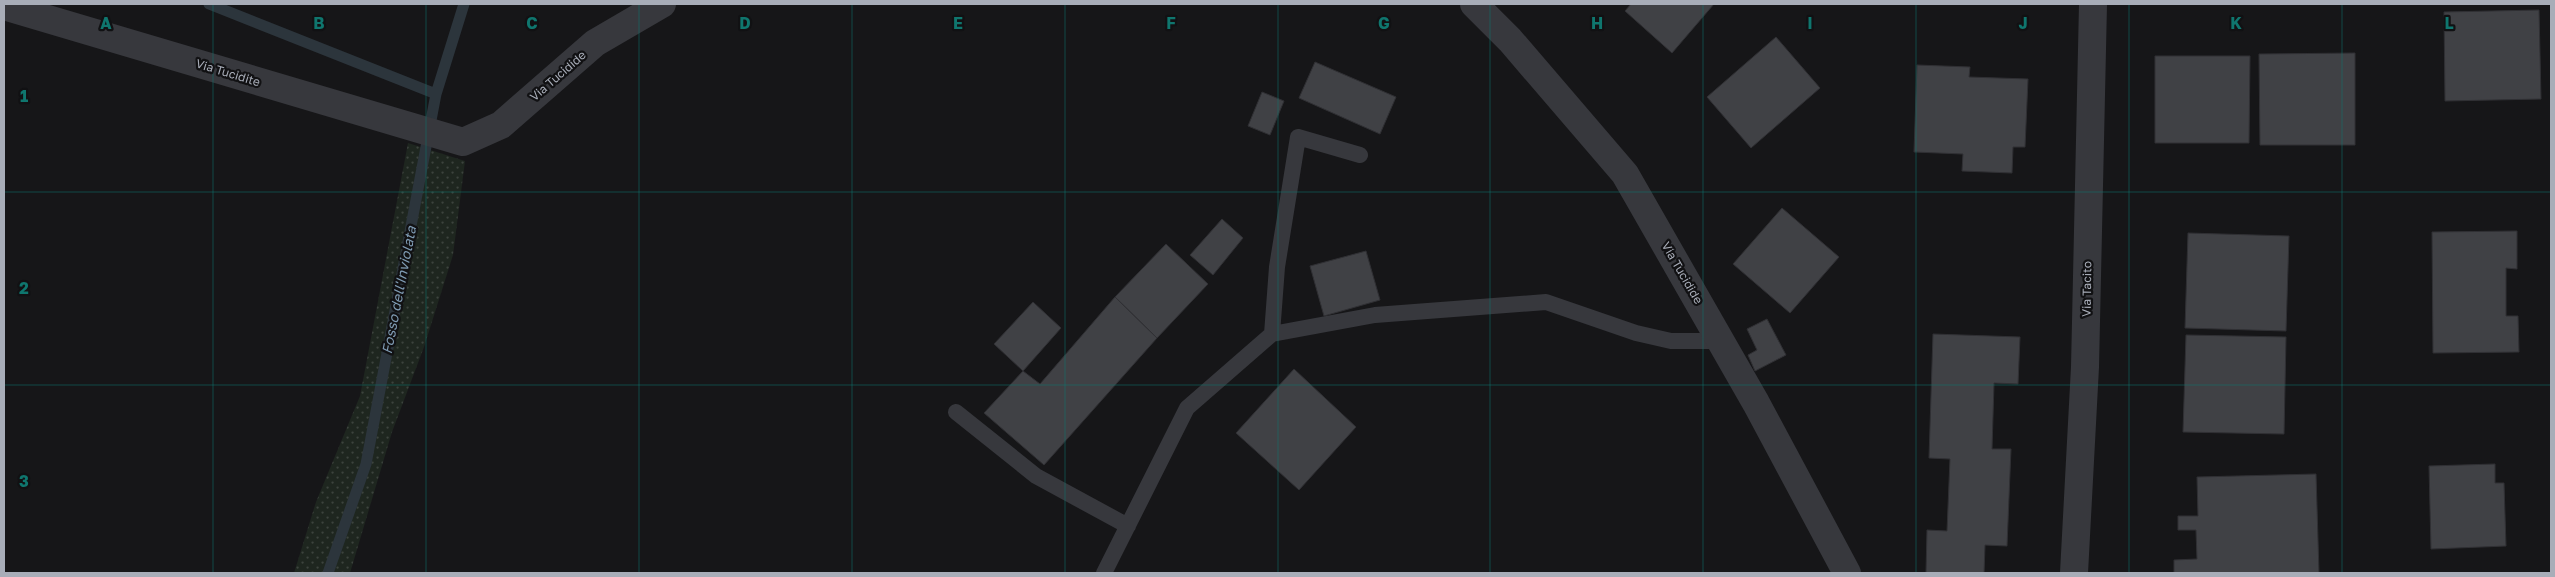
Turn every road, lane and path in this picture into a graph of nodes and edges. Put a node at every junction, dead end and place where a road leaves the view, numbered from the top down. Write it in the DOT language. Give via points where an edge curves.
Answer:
graph roads {
  1 [pos="662,4"];
  2 [pos="1474,4"];
  3 [pos="2093,4"];
  4 [pos="4,6"];
  5 [pos="453,139"];
  6 [pos="1360,155"];
  7 [pos="1272,334"];
  8 [pos="1720,341"];
  9 [pos="956,412"];
  10 [pos="1128,526"];
  11 [pos="1104,573"];
  12 [pos="1847,573"];
  13 [pos="2074,573"];
  1 -- 5 [label="street, Via Tucidide" via="595,43 501,126 463,142"];
  2 -- 8 [label="street, Via Tucidide" via="1510,40 1625,174"];
  3 -- 13 [label="street, Via Tacito" via="2085,367"];
  4 -- 5 [label="street, Via Tucidite"];
  6 -- 7 [label="lane" via="1298,138 1277,267"];
  7 -- 8 [label="lane" via="1375,315 1546,302 1636,333 1671,341"];
  7 -- 10 [label="lane" via="1187,408"];
  8 -- 12 [label="street, Via Tucidide"];
  9 -- 10 [label="lane" via="1036,476"];
  10 -- 11 [label="lane"];
}
